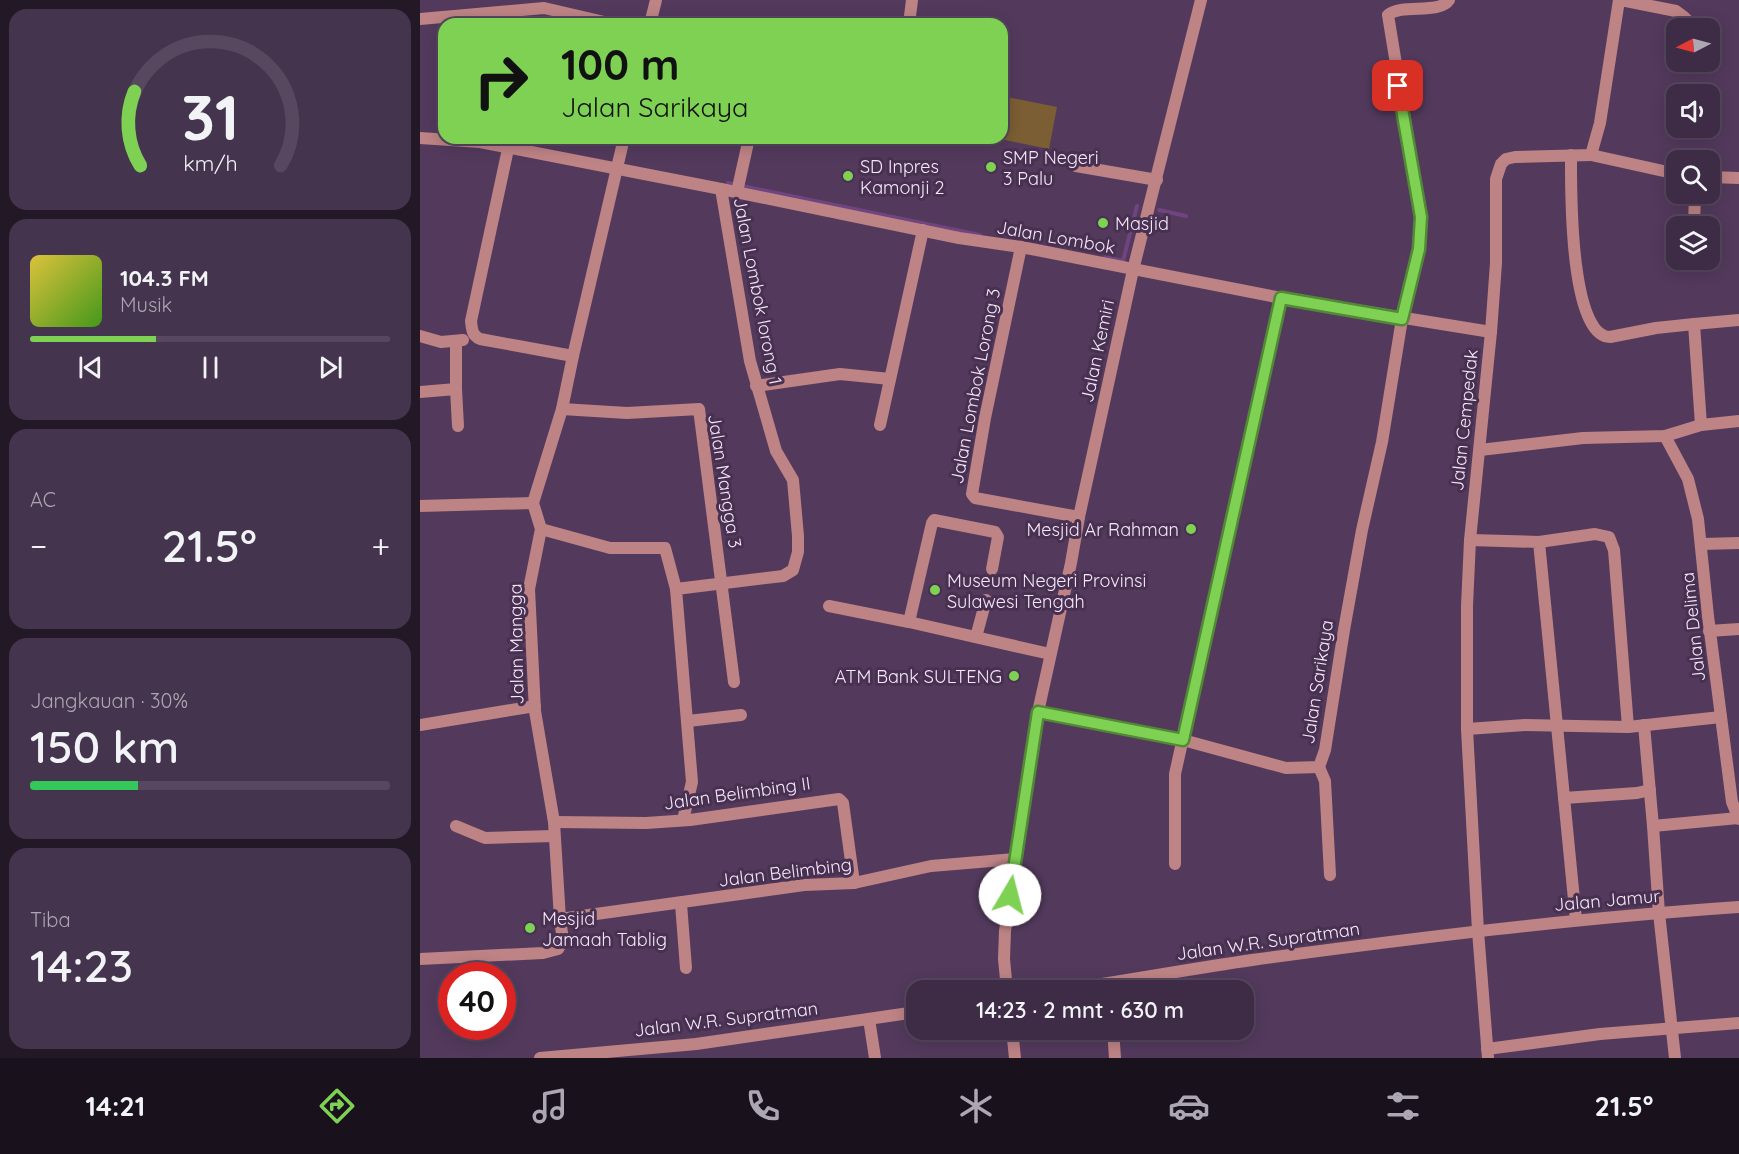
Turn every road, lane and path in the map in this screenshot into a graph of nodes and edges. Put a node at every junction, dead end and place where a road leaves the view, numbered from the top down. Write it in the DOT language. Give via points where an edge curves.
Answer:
graph roads {
  1 [pos="656,0"];
  2 [pos="912,0"];
  3 [pos="1201,0"];
  4 [pos="1449,0"];
  5 [pos="1620,0"];
  6 [pos="588,18"];
  7 [pos="652,18"];
  8 [pos="910,18"];
  9 [pos="1685,18"];
  10 [pos="420,19"];
  11 [pos="420,138"];
  12 [pos="438,139"];
  13 [pos="488,144"];
  14 [pos="622,144"];
  15 [pos="747,144"];
  16 [pos="508,149"];
  17 [pos="1571,155"];
  18 [pos="1592,155"];
  19 [pos="1076,166"];
  20 [pos="616,168"];
  21 [pos="1666,172"];
  22 [pos="1720,177"];
  23 [pos="1739,178"];
  24 [pos="1157,180"];
  25 [pos="721,189"];
  26 [pos="737,192"];
  27 [pos="923,230"];
  28 [pos="1021,247"];
  29 [pos="1133,270"];
  30 [pos="1281,298"];
  31 [pos="1402,319"];
  32 [pos="1739,320"];
  33 [pos="1694,324"];
  34 [pos="1491,332"];
  35 [pos="420,336"];
  36 [pos="475,336"];
  37 [pos="456,341"];
  38 [pos="573,356"];
  39 [pos="890,379"];
  40 [pos="756,386"];
  41 [pos="456,389"];
  42 [pos="420,392"];
  43 [pos="562,409"];
  44 [pos="1739,421"];
  45 [pos="880,425"];
  46 [pos="1701,425"];
  47 [pos="458,426"];
  48 [pos="1665,436"];
  49 [pos="1480,450"];
  50 [pos="533,503"];
  51 [pos="420,506"];
  52 [pos="1078,518"];
  53 [pos="541,529"];
  54 [pos="1470,540"];
  55 [pos="1539,542"];
  56 [pos="1739,543"];
  57 [pos="1702,544"];
  58 [pos="992,569"];
  59 [pos="722,584"];
  60 [pos="676,589"];
  61 [pos="986,600"];
  62 [pos="829,606"];
  63 [pos="909,622"];
  64 [pos="1739,629"];
  65 [pos="1709,630"];
  66 [pos="976,637"];
  67 [pos="1050,654"];
  68 [pos="734,682"];
  69 [pos="535,706"];
  70 [pos="1038,712"];
  71 [pos="741,715"];
  72 [pos="1721,717"];
  73 [pos="688,721"];
  74 [pos="420,725"];
  75 [pos="1644,725"];
  76 [pos="1557,727"];
  77 [pos="1628,727"];
  78 [pos="1467,729"];
  79 [pos="1183,740"];
  80 [pos="1319,767"];
  81 [pos="1650,790"];
  82 [pos="1564,798"];
  83 [pos="1739,819"];
  84 [pos="683,820"];
  85 [pos="554,822"];
  86 [pos="456,826"];
  87 [pos="1653,826"];
  88 [pos="554,836"];
  89 [pos="1015,859"];
  90 [pos="1175,864"];
  91 [pos="1330,876"];
  92 [pos="854,883"];
  93 [pos="681,903"];
  94 [pos="1739,907"];
  95 [pos="1659,913"];
  96 [pos="560,919"];
  97 [pos="1576,920"];
  98 [pos="1478,931"];
  99 [pos="420,959"];
  100 [pos="686,968"];
  101 [pos="1007,980"];
  102 [pos="1144,980"];
  103 [pos="906,1013"];
  104 [pos="869,1018"];
  105 [pos="1739,1023"];
  106 [pos="1672,1027"];
  107 [pos="1013,1040"];
  108 [pos="1114,1040"];
  109 [pos="696,1044"];
  110 [pos="1488,1054"];
  111 [pos="540,1058"];
  112 [pos="698,1058"];
  113 [pos="875,1058"];
  114 [pos="1015,1058"];
  115 [pos="1115,1058"];
  116 [pos="1675,1058"];
  1 -- 7 [label="street"];
  2 -- 8 [label="street"];
  3 -- 24 [label="street, Jalan Kemiri"];
  4 -- 31 [label="street, Jalan Sarikaya" via="1443,6 1397,10 1388,15 1421,217 1419,249"];
  5 -- 9 [label="street" via="1676,11"];
  5 -- 18 [label="street"];
  6 -- 10 [label="street" via="544,8"];
  11 -- 12 [label="street, Jalan Lombok"];
  13 -- 16 [label="street, Jalan Lombok"];
  14 -- 20 [label="street"];
  15 -- 26 [label="street"];
  16 -- 20 [label="street, Jalan Lombok"];
  16 -- 36 [label="street" via="471,321"];
  17 -- 18 [label="street, Jalan Cempedak"];
  17 -- 33 [label="street" via="1572,222 1580,296 1596,330 1610,337"];
  17 -- 34 [label="street, Jalan Cempedak" via="1515,157 1501,164"];
  18 -- 21 [label="street, Jalan Cempedak"];
  19 -- 24 [label="street"];
  20 -- 25 [label="street, Jalan Lombok"];
  20 -- 38 [label="street"];
  22 -- 23 [label="street"];
  24 -- 29 [label="street, Jalan Kemiri"];
  25 -- 26 [label="street, Jalan Lombok"];
  25 -- 40 [label="street, Jalan Lombok lorong 1"];
  26 -- 27 [label="street, Jalan Lombok"];
  27 -- 28 [label="street, Jalan Lombok"];
  27 -- 39 [label="street"];
  28 -- 29 [label="street, Jalan Lombok"];
  28 -- 52 [label="street, Jalan Lombok Lorong 3" via="972,494 975,498"];
  29 -- 30 [label="street, Jalan Lombok"];
  29 -- 52 [label="street, Jalan Kemiri"];
  30 -- 31 [label="street, Jalan Lombok"];
  30 -- 79 [label="street"];
  31 -- 34 [label="street, Jalan Lombok"];
  31 -- 80 [label="street, Jalan Sarikaya"];
  32 -- 33 [label="street"];
  33 -- 46 [label="street"];
  34 -- 49 [label="street, Jalan Cempedak"];
  35 -- 37 [label="street" via="441,342"];
  36 -- 37 [label="street"];
  36 -- 38 [label="street"];
  37 -- 41 [label="street"];
  38 -- 43 [label="street"];
  39 -- 40 [label="street" via="840,374"];
  39 -- 45 [label="street"];
  40 -- 59 [label="street, Jalan Lombok lorong 1" via="776,451 793,480 796,562 793,570 783,576"];
  41 -- 42 [label="street"];
  41 -- 47 [label="street"];
  43 -- 50 [label="street"];
  43 -- 59 [label="street, Jalan Mangga 3" via="627,413 699,409"];
  44 -- 46 [label="street"];
  46 -- 48 [label="street"];
  48 -- 49 [label="street" via="1583,438"];
  48 -- 57 [label="street, Jalan Delima" via="1688,479"];
  49 -- 54 [label="street, Jalan Cempedak"];
  50 -- 51 [label="street"];
  50 -- 53 [label="street, Jalan Mangga"];
  52 -- 67 [label="street, Jalan Kemiri"];
  53 -- 60 [label="street" via="610,548 665,548"];
  53 -- 69 [label="street, Jalan Mangga" via="529,589"];
  54 -- 55 [label="street"];
  54 -- 78 [label="street, Jalan Cempedak"];
  55 -- 76 [label="street"];
  55 -- 77 [label="street" via="1595,534 1609,537 1614,550"];
  56 -- 57 [label="street"];
  57 -- 65 [label="street, Jalan Delima"];
  58 -- 63 [label="street" via="998,537 995,532 934,520"];
  59 -- 60 [label="street"];
  59 -- 68 [label="street, Jalan Mangga 3"];
  60 -- 73 [label="street"];
  61 -- 66 [label="street"];
  62 -- 63 [label="street"];
  63 -- 66 [label="street"];
  64 -- 65 [label="street"];
  65 -- 72 [label="street, Jalan Delima"];
  66 -- 67 [label="street"];
  67 -- 70 [label="street, Jalan Kemiri"];
  69 -- 74 [label="street"];
  69 -- 85 [label="street, Jalan Mangga"];
  70 -- 79 [label="street, Jalan Sarikaya"];
  70 -- 89 [label="street, Jalan Kemiri"];
  71 -- 73 [label="street"];
  72 -- 75 [label="street"];
  72 -- 83 [label="street, Jalan Delima" via="1732,802"];
  73 -- 84 [label="street" via="692,782"];
  75 -- 77 [label="street"];
  75 -- 81 [label="street"];
  76 -- 77 [label="street"];
  76 -- 78 [label="street"];
  76 -- 82 [label="street"];
  78 -- 98 [label="street, Jalan Cempedak"];
  79 -- 80 [label="street, Jalan Sarikaya" via="1286,768"];
  79 -- 90 [label="street" via="1175,774"];
  80 -- 91 [label="street" via="1325,781"];
  81 -- 82 [label="street"];
  81 -- 87 [label="street"];
  82 -- 97 [label="street"];
  83 -- 87 [label="street"];
  84 -- 85 [label="street, Jalan Belimbing II"];
  84 -- 92 [label="street, Jalan Belimbing II" via="838,799 843,803"];
  85 -- 88 [label="street, Jalan Mangga"];
  86 -- 88 [label="street" via="485,838"];
  87 -- 95 [label="street"];
  88 -- 96 [label="street, Jalan Mangga"];
  89 -- 92 [label="street, Jalan Belimbing" via="931,866"];
  89 -- 101 [label="street, Jalan Kemiri" via="1005,931"];
  92 -- 93 [label="street, Jalan Belimbing" via="804,885"];
  93 -- 96 [label="street, Jalan Belimbing"];
  93 -- 100 [label="street"];
  94 -- 95 [label="street, Jalan Jamur"];
  95 -- 97 [label="street, Jalan Jamur"];
  95 -- 106 [label="street"];
  96 -- 99 [label="street, Jalan Mangga" via="563,940 558,949"];
  97 -- 98 [label="street, Jalan Jamur"];
  98 -- 102 [label="street, Jalan W.R. Supratman" via="1250,960"];
  98 -- 110 [label="street, Jalan Cempedak"];
  103 -- 104 [label="street, Jalan W.R. Supratman"];
  104 -- 109 [label="street, Jalan W.R. Supratman"];
  104 -- 113 [label="street"];
  105 -- 106 [label="street"];
  106 -- 110 [label="street" via="1600,1034"];
  106 -- 116 [label="street"];
  107 -- 114 [label="street"];
  108 -- 115 [label="street"];
  109 -- 111 [label="street, Jalan W.R. Supratman"];
  109 -- 112 [label="street"];
}
